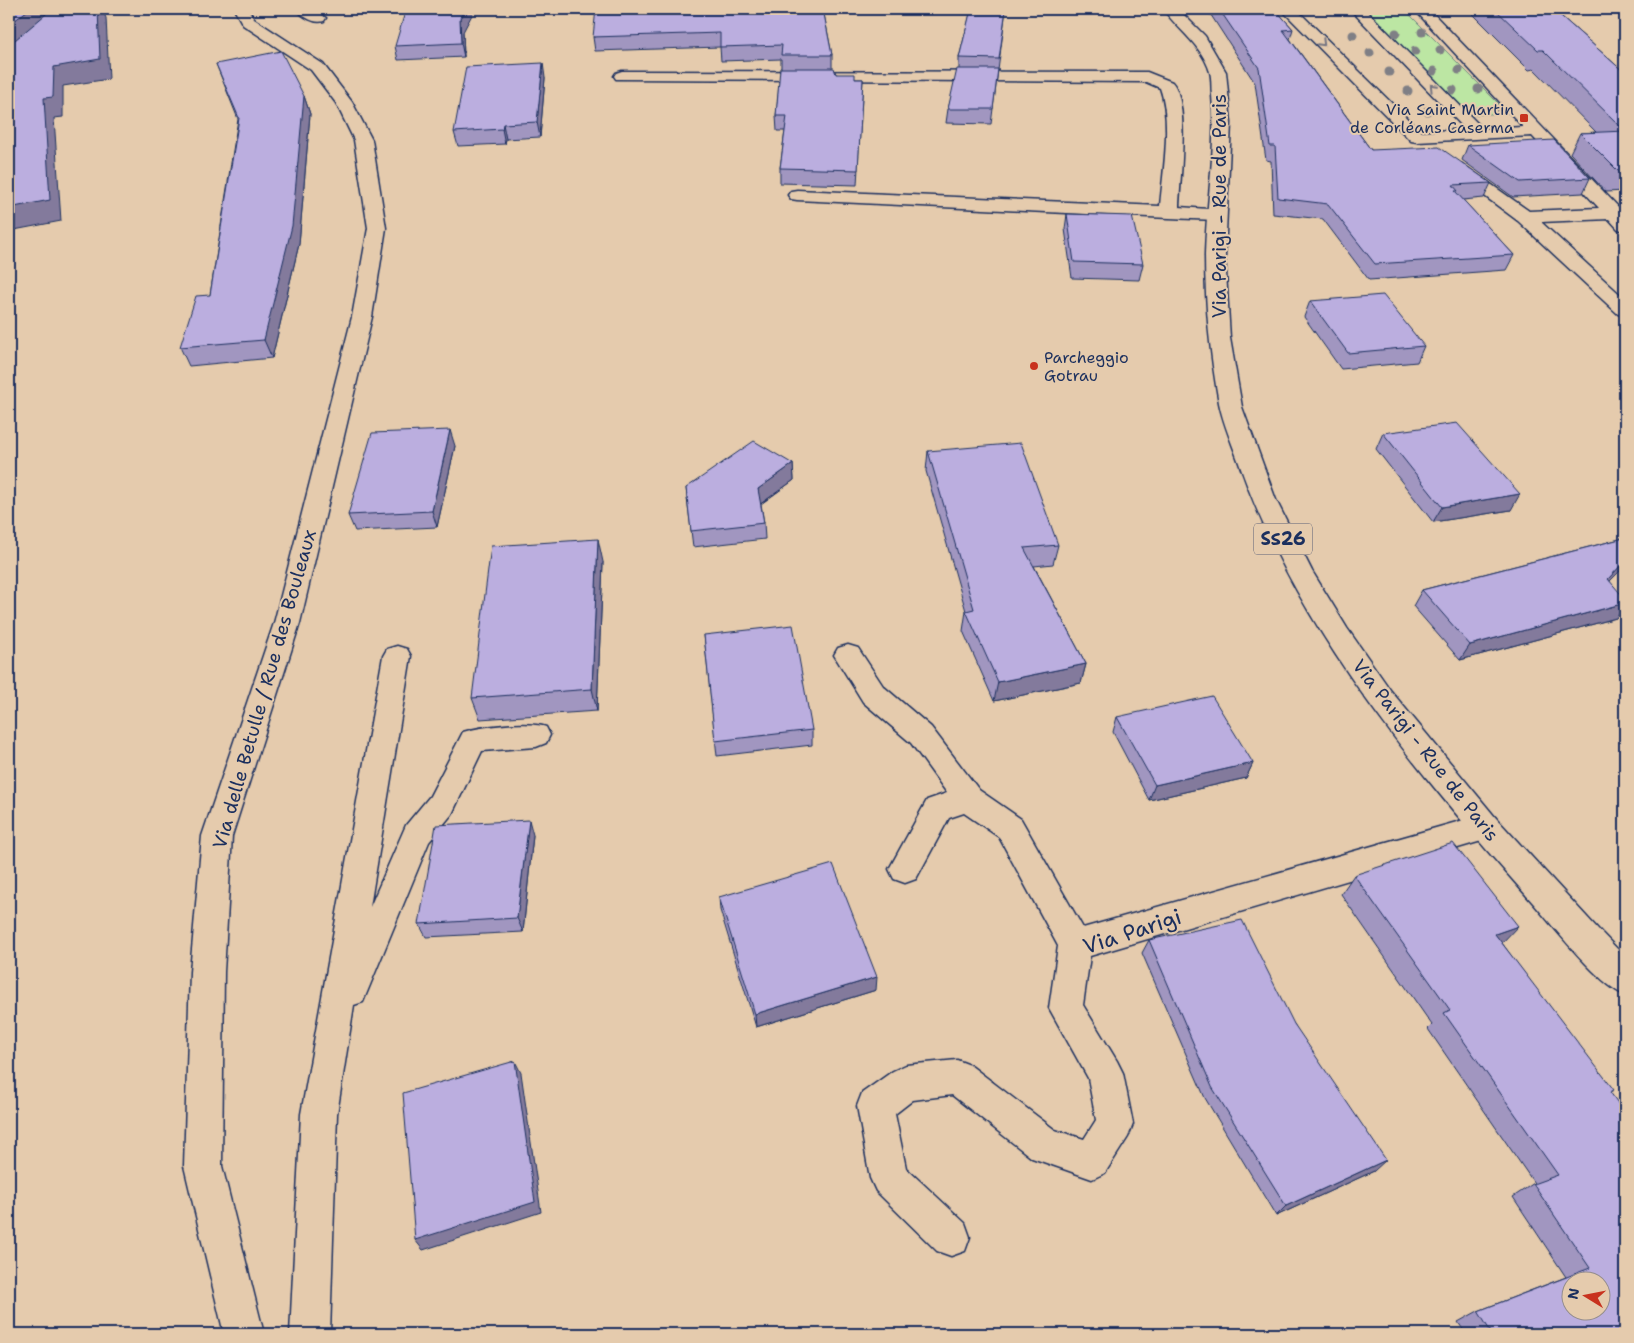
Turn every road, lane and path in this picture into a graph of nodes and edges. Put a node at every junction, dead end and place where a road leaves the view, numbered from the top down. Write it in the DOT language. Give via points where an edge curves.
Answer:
graph roads {
  1 [pos="241,9"];
  2 [pos="304,9"];
  3 [pos="1170,9"];
  4 [pos="1288,9"];
  5 [pos="1357,9"];
  6 [pos="1420,9"];
  7 [pos="318,18"];
  8 [pos="622,76"];
  9 [pos="1536,131"];
  10 [pos="1479,134"];
  11 [pos="1432,150"];
  12 [pos="797,195"];
  13 [pos="1169,212"];
  14 [pos="1216,214"];
  15 [pos="1525,217"];
  16 [pos="1620,219"];
  17 [pos="1625,310"];
  18 [pos="397,656"];
  19 [pos="848,656"];
  20 [pos="536,735"];
  21 [pos="968,798"];
  22 [pos="1485,827"];
  23 [pos="905,868"];
  24 [pos="1075,945"];
  25 [pos="1625,979"];
  26 [pos="335,1028"];
  27 [pos="950,1237"];
  28 [pos="244,1334"];
  29 [pos="310,1334"];
  1 -- 28 [label="street, Via delle Betulle / Rue des Bouleaux" via="248,22 317,67 344,102 363,140 377,228 362,317 287,623 217,836 207,972 203,1166"];
  2 -- 7 [label="street"];
  3 -- 14 [label="street, Via Parigi - Rue de Paris / SS26" via="1200,39 1218,72 1223,123"];
  4 -- 11 [label="street, one-way"];
  10 -- 5 [label="street, one-way"];
  6 -- 9 [label="street"];
  8 -- 13 [label="street" via="1147,77 1168,86 1172,98"];
  9 -- 10 [label="street"];
  9 -- 16 [label="street"];
  10 -- 11 [label="street"];
  11 -- 15 [label="street"];
  12 -- 13 [label="street"];
  13 -- 14 [label="street"];
  14 -- 22 [label="street, Via Parigi - Rue de Paris / SS26" via="1218,338 1231,407 1264,500 1300,573 1381,699"];
  15 -- 16 [label="street"];
  15 -- 17 [label="street"];
  18 -- 26 [label="street"];
  19 -- 21 [label="street" via="873,694 921,735"];
  20 -- 26 [label="street" via="473,740 441,805 417,834"];
  21 -- 23 [label="street" via="938,809"];
  21 -- 24 [label="street" via="1010,828"];
  22 -- 24 [label="street, Via Parigi"];
  22 -- 25 [label="street, Via Parigi - Rue de Paris / SS26"];
  24 -- 27 [label="street, Via Parigi" via="1066,1008 1105,1073 1115,1124 1092,1160 1045,1145 957,1077 906,1083 875,1106 889,1178"];
  26 -- 29 [label="street" via="319,1114"];
}
